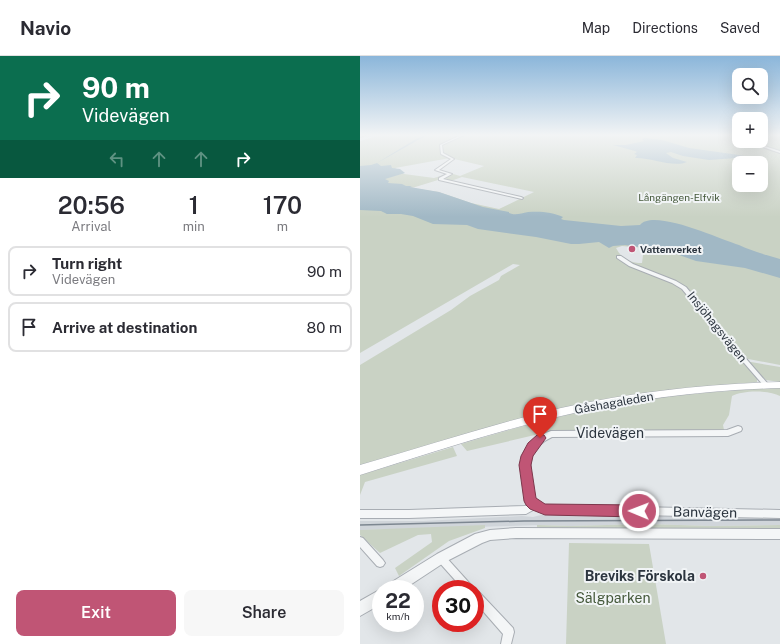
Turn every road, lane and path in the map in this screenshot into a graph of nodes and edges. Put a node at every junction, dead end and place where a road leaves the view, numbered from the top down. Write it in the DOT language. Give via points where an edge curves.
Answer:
graph roads {
  1 [pos="448,162"];
  2 [pos="521,198"];
  3 [pos="619,257"];
  4 [pos="766,385"];
  5 [pos="780,385"];
  6 [pos="738,429"];
  7 [pos="360,470"];
  8 [pos="535,505"];
  9 [pos="360,514"];
  10 [pos="780,514"];
  11 [pos="780,534"];
  12 [pos="360,541"];
  13 [pos="441,558"];
  14 [pos="380,564"];
  15 [pos="406,580"];
  16 [pos="461,580"];
  17 [pos="372,602"];
  18 [pos="484,605"];
  19 [pos="360,609"];
  20 [pos="506,644"];
  1 -- 2 [label="street" via="437,170 450,174 440,179"];
  3 -- 4 [label="street, Insjöhagsvägen" via="631,265 684,288"];
  4 -- 5 [label="main road, Gåshagaleden"];
  4 -- 7 [label="main road, Gåshagaleden" via="652,396 569,411 486,432"];
  6 -- 8 [label="street, Videvägen" via="728,433 551,434 540,438 532,446 525,465 530,501"];
  8 -- 9 [label="street" via="526,510 488,512"];
  8 -- 10 [label="street, Banvägen" via="545,509"];
  11 -- 13 [label="street" via="503,534 479,538"];
  12 -- 14 [label="street"];
  13 -- 15 [label="street"];
  13 -- 16 [label="street"];
  17 -- 19 [label="street"];
  18 -- 20 [label="street" via="509,632"];
}
